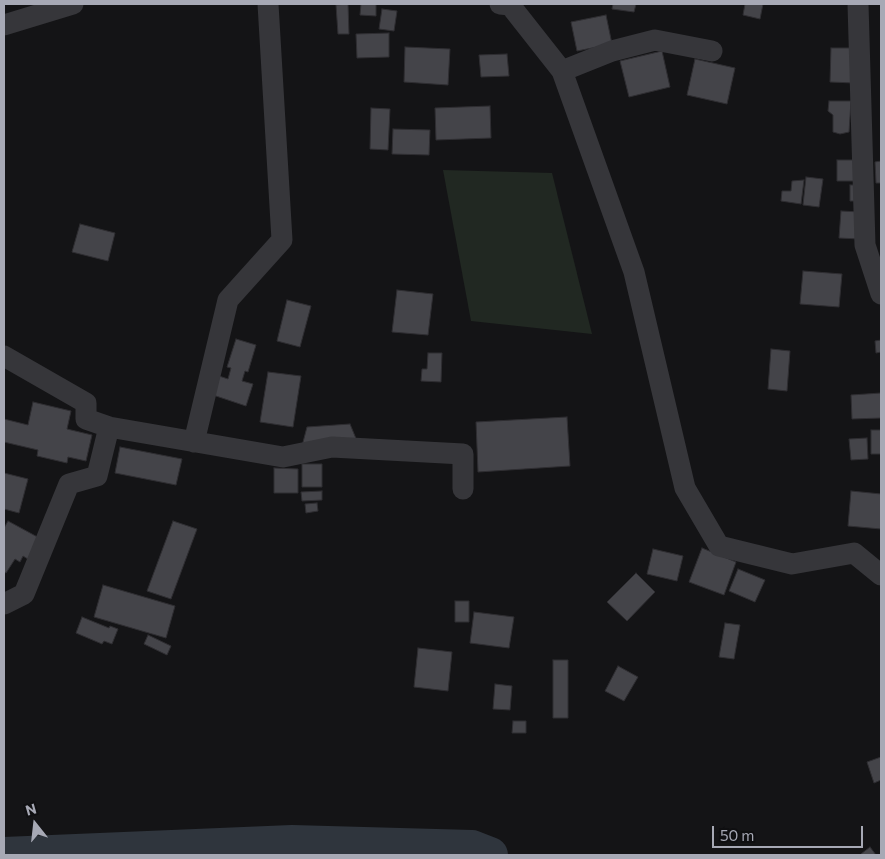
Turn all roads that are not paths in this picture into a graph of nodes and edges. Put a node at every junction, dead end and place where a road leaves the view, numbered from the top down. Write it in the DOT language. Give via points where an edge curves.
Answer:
graph roads {
  1 [pos="73,4"];
  2 [pos="268,4"];
  3 [pos="500,4"];
  4 [pos="858,4"];
  5 [pos="4,25"];
  6 [pos="712,51"];
  7 [pos="562,71"];
  8 [pos="881,294"];
  9 [pos="4,356"];
  10 [pos="109,427"];
  11 [pos="194,442"];
  12 [pos="463,489"];
  13 [pos="881,576"];
  14 [pos="4,604"];
  1 -- 5 [label="street"];
  2 -- 11 [label="street" via="282,240 228,300"];
  3 -- 7 [label="street" via="510,5"];
  4 -- 8 [label="street" via="865,245"];
  6 -- 7 [label="street" via="655,40 612,51"];
  7 -- 13 [label="street" via="634,272 685,488 720,546 792,564 854,553"];
  9 -- 10 [label="street" via="86,403 86,419"];
  10 -- 11 [label="street"];
  10 -- 14 [label="street" via="96,476 68,484 24,594"];
  11 -- 12 [label="street" via="283,457 332,447 463,454"];
}
